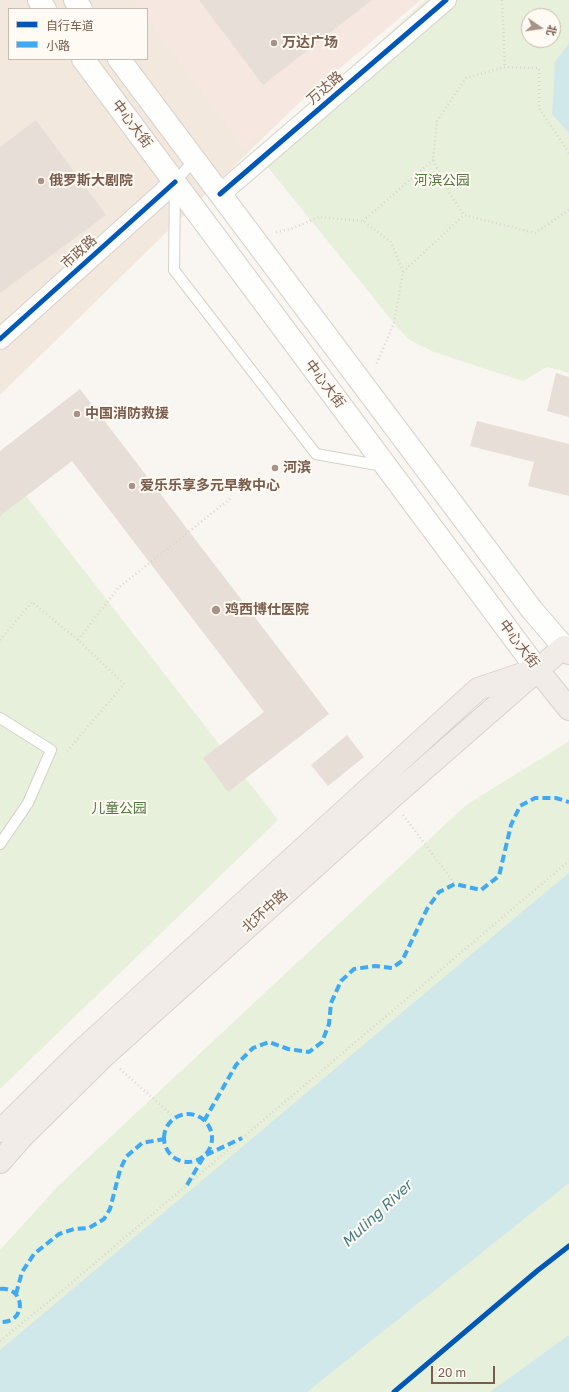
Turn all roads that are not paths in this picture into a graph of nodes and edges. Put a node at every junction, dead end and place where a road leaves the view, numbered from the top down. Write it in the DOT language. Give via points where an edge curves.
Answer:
graph roads {
  1 [pos="39,0"];
  2 [pos="75,0"];
  3 [pos="446,0"];
  4 [pos="45,8"];
  5 [pos="81,8"];
  6 [pos="84,60"];
  7 [pos="120,60"];
  8 [pos="194,160"];
  9 [pos="175,182"];
  10 [pos="220,194"];
  11 [pos="0,339"];
  12 [pos="387,467"];
  13 [pos="566,650"];
  14 [pos="537,669"];
  15 [pos="564,702"];
  16 [pos="0,718"];
  17 [pos="0,844"];
  18 [pos="0,1131"];
  19 [pos="0,1162"];
  1 -- 4 [label="main road"];
  2 -- 5 [label="main road"];
  3 -- 10 [label="street, 万达路"];
  6 -- 9 [label="main road, 中心大街"];
  7 -- 8 [label="main road, 中心大街"];
  8 -- 9 [label="lane"];
  8 -- 10 [label="main road, 中心大街"];
  9 -- 11 [label="street, 市政路"];
  9 -- 12 [label="main road, 中心大街"];
  9 -- 12 [label="lane" via="174,270 316,454"];
  10 -- 13 [label="main road, 中心大街" via="532,610"];
  12 -- 14 [label="main road, 中心大街"];
  13 -- 14 [label="highway, 北环中路"];
  14 -- 15 [label="highway, 中心大街"];
  14 -- 18 [label="highway, 北环中路" via="478,690 80,1052"];
  14 -- 19 [label="highway, 北环中路" via="105,1055"];
  16 -- 17 [label="lane" via="50,750 28,803"];
}
